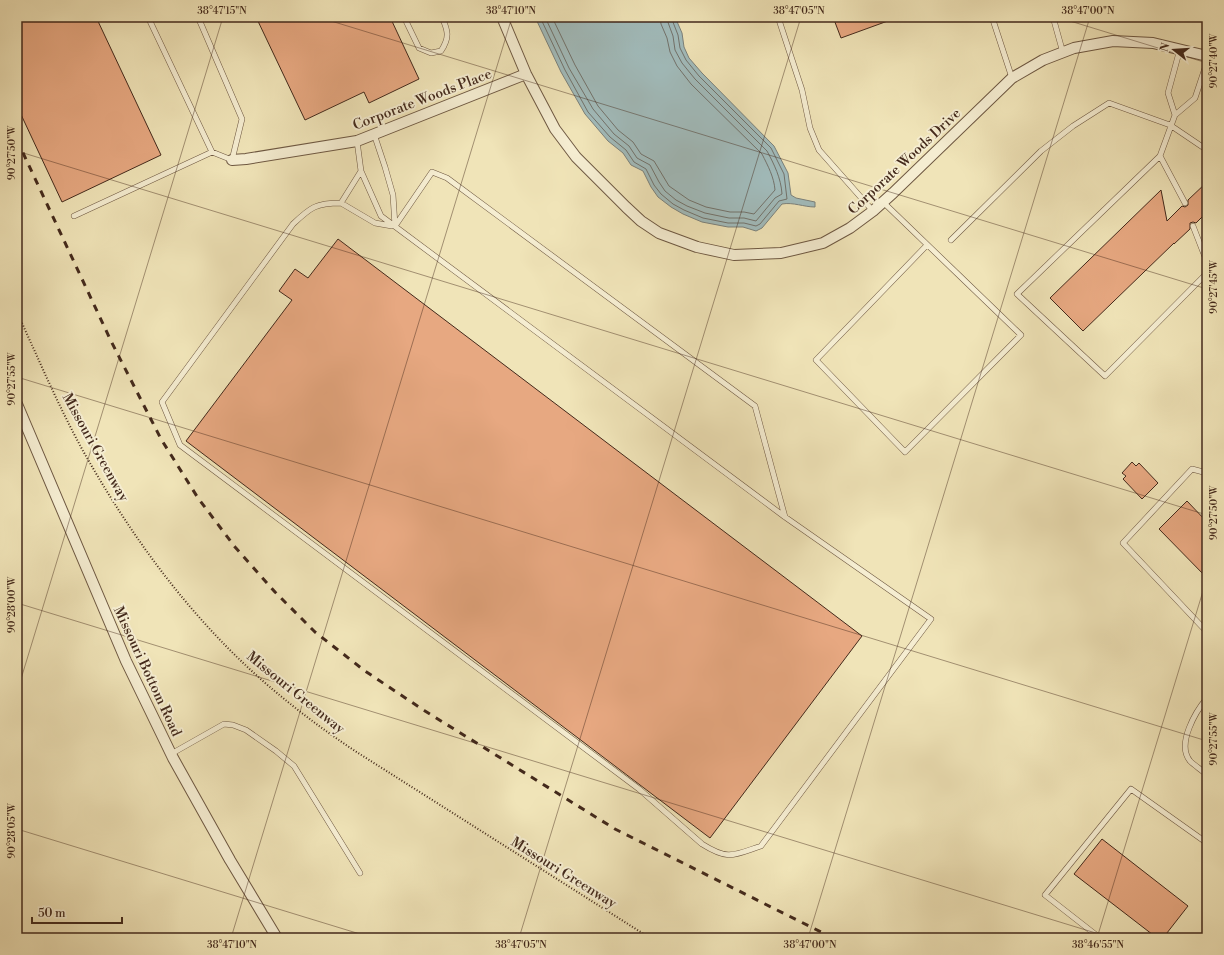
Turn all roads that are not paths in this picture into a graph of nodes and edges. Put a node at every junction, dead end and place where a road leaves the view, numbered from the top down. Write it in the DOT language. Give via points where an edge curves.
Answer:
graph roads {
  1 [pos="148,17"];
  2 [pos="198,17"];
  3 [pos="404,17"];
  4 [pos="442,17"];
  5 [pos="502,17"];
  6 [pos="778,17"];
  7 [pos="992,17"];
  8 [pos="1053,17"];
  9 [pos="1180,49"];
  10 [pos="1063,53"];
  11 [pos="1207,56"];
  12 [pos="1207,62"];
  13 [pos="526,74"];
  14 [pos="1012,78"];
  15 [pos="1175,115"];
  16 [pos="1170,125"];
  17 [pos="374,134"];
  18 [pos="357,141"];
  19 [pos="1207,150"];
  20 [pos="212,152"];
  21 [pos="1160,156"];
  22 [pos="232,160"];
  23 [pos="361,171"];
  24 [pos="883,202"];
  25 [pos="341,203"];
  26 [pos="1185,204"];
  27 [pos="873,211"];
  28 [pos="74,216"];
  29 [pos="395,226"];
  30 [pos="1193,226"];
  31 [pos="951,240"];
  32 [pos="928,245"];
  33 [pos="1207,262"];
  34 [pos="1207,272"];
  35 [pos="17,404"];
  36 [pos="1207,473"];
  37 [pos="785,516"];
  38 [pos="1207,632"];
  39 [pos="1207,698"];
  40 [pos="171,754"];
  41 [pos="1207,775"];
  42 [pos="1207,843"];
  43 [pos="360,873"];
  44 [pos="277,938"];
  45 [pos="1100,938"];
  1 -- 20 [label="lane"];
  2 -- 22 [label="lane" via="242,119"];
  3 -- 4 [label="lane" via="420,48 431,53 441,51 448,41"];
  5 -- 13 [label="street, Corporate Woods Drive"];
  6 -- 27 [label="lane" via="802,90 810,128 819,150"];
  7 -- 14 [label="lane"];
  8 -- 10 [label="lane"];
  9 -- 10 [label="street, Corporate Woods Drive" via="1153,43 1113,41 1074,48"];
  9 -- 11 [label="street, Corporate Woods Drive"];
  9 -- 15 [label="lane" via="1168,93"];
  10 -- 14 [label="street, Corporate Woods Drive" via="1043,60"];
  12 -- 15 [label="lane" via="1195,98"];
  13 -- 17 [label="street, Corporate Woods Place"];
  13 -- 27 [label="street, Corporate Woods Drive" via="555,129 576,157 626,207 659,233 697,248 734,255 780,253 823,243"];
  14 -- 24 [label="street, Corporate Woods Drive"];
  15 -- 16 [label="lane"];
  16 -- 19 [label="lane"];
  16 -- 21 [label="lane"];
  16 -- 31 [label="lane" via="1109,103 1041,151"];
  17 -- 18 [label="street, Corporate Woods Place"];
  17 -- 29 [label="lane" via="393,195"];
  18 -- 22 [label="street, Corporate Woods Place"];
  18 -- 23 [label="lane"];
  20 -- 22 [label="lane"];
  20 -- 28 [label="lane"];
  21 -- 26 [label="lane"];
  21 -- 34 [label="lane" via="1017,294 1106,376"];
  23 -- 25 [label="lane"];
  23 -- 29 [label="lane" via="380,216"];
  24 -- 27 [label="street, Corporate Woods Drive"];
  24 -- 32 [label="lane"];
  25 -- 29 [label="lane" via="375,223"];
  25 -- 37 [label="lane" via="323,203 306,212 293,224 162,402 180,445 639,790 702,844 726,856 761,846 931,619"];
  29 -- 37 [label="lane"];
  29 -- 37 [label="lane" via="432,172 447,178 755,406"];
  30 -- 33 [label="lane"];
  32 -- 32 [label="lane" via="1021,335 905,452 816,360"];
  35 -- 40 [label="street, Missouri Bottom Road" via="126,661"];
  36 -- 38 [label="lane" via="1192,469 1123,543"];
  39 -- 41 [label="lane" via="1194,716 1185,741 1189,760"];
  40 -- 43 [label="lane" via="224,724 246,730 294,766"];
  40 -- 44 [label="street, Missouri Bottom Road"];
  42 -- 45 [label="lane" via="1131,789 1045,895"];
}
